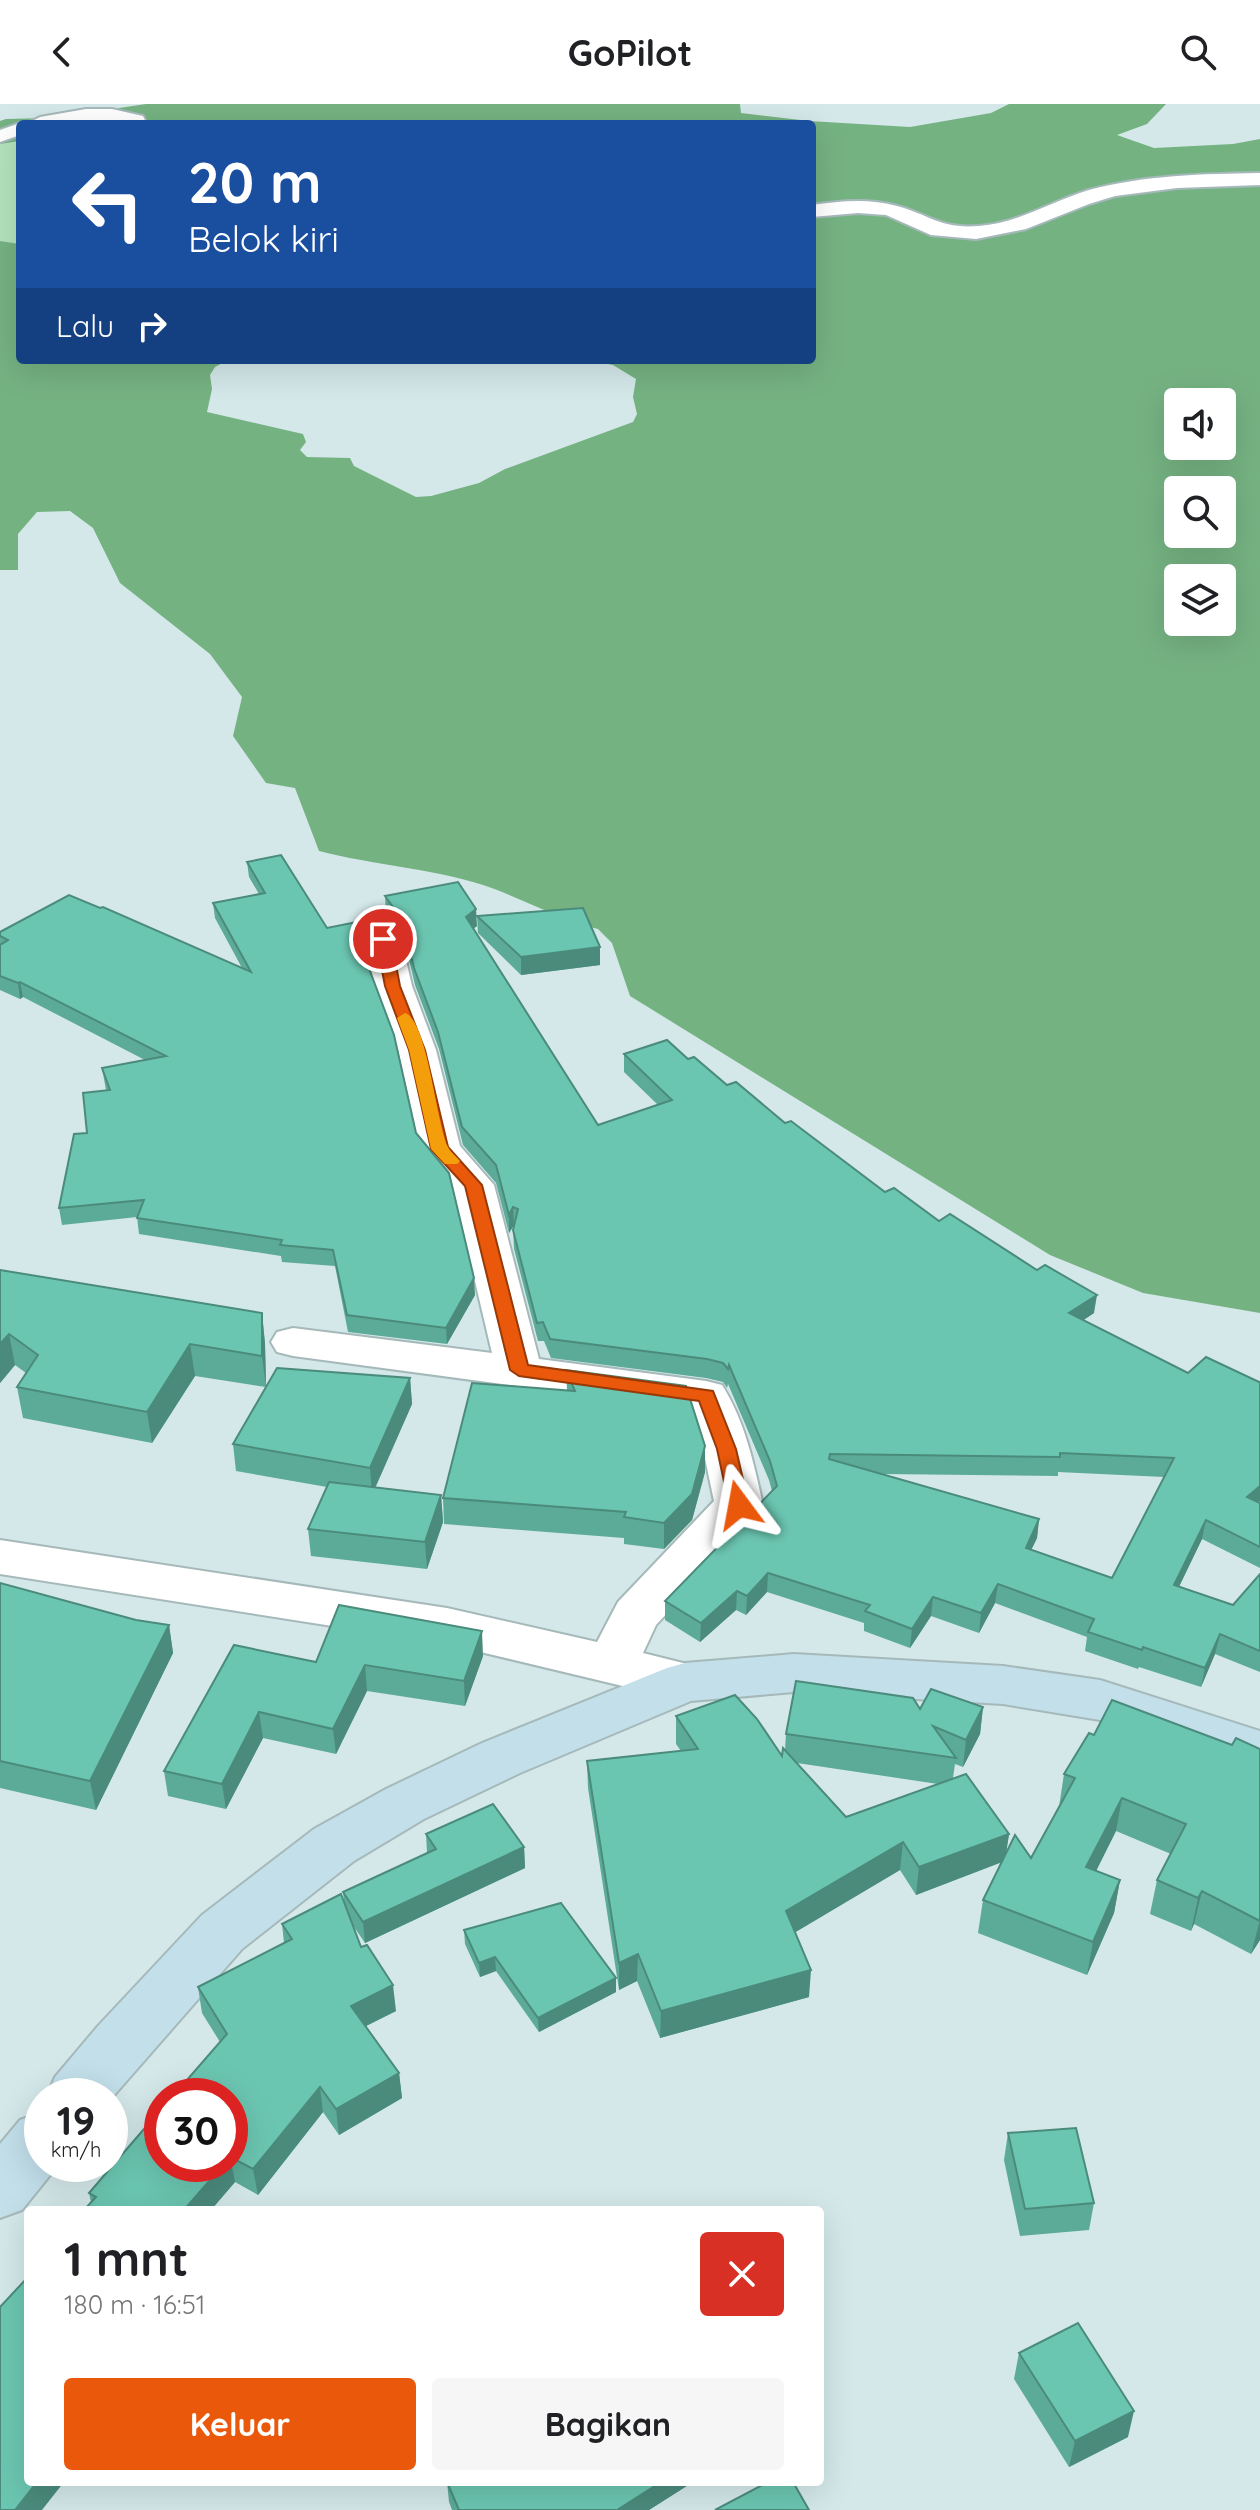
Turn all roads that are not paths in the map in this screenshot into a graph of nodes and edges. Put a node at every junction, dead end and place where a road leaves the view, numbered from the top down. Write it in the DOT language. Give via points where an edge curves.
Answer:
graph roads {
  1 [pos="63,120"];
  2 [pos="136,120"];
  3 [pos="1260,179"];
  4 [pos="816,211"];
  5 [pos="383,939"];
  6 [pos="293,1342"];
  7 [pos="519,1370"];
  8 [pos="0,1557"];
  9 [pos="611,1665"];
  10 [pos="685,1682"];
  11 [pos="1260,1753"];
  12 [pos="92,2078"];
  13 [pos="24,2161"];
  14 [pos="0,2190"];
  1 -- 2 [label="street" via="97,115"];
  3 -- 4 [label="street" via="1128,188 1070,203 1027,224 981,232 943,232 887,210"];
  5 -- 7 [label="street" via="440,1149 473,1185"];
  6 -- 7 [label="street"];
  7 -- 9 [label="street" via="706,1396 727,1449 739,1505 636,1615"];
  8 -- 9 [label="street" via="447,1626"];
  9 -- 10 [label="street"];
  10 -- 11 [label="main road" via="794,1673 1003,1685 1100,1700"];
  10 -- 12 [label="main road" via="501,1758 334,1845 222,1932"];
  13 -- 14 [label="main road"];
}
